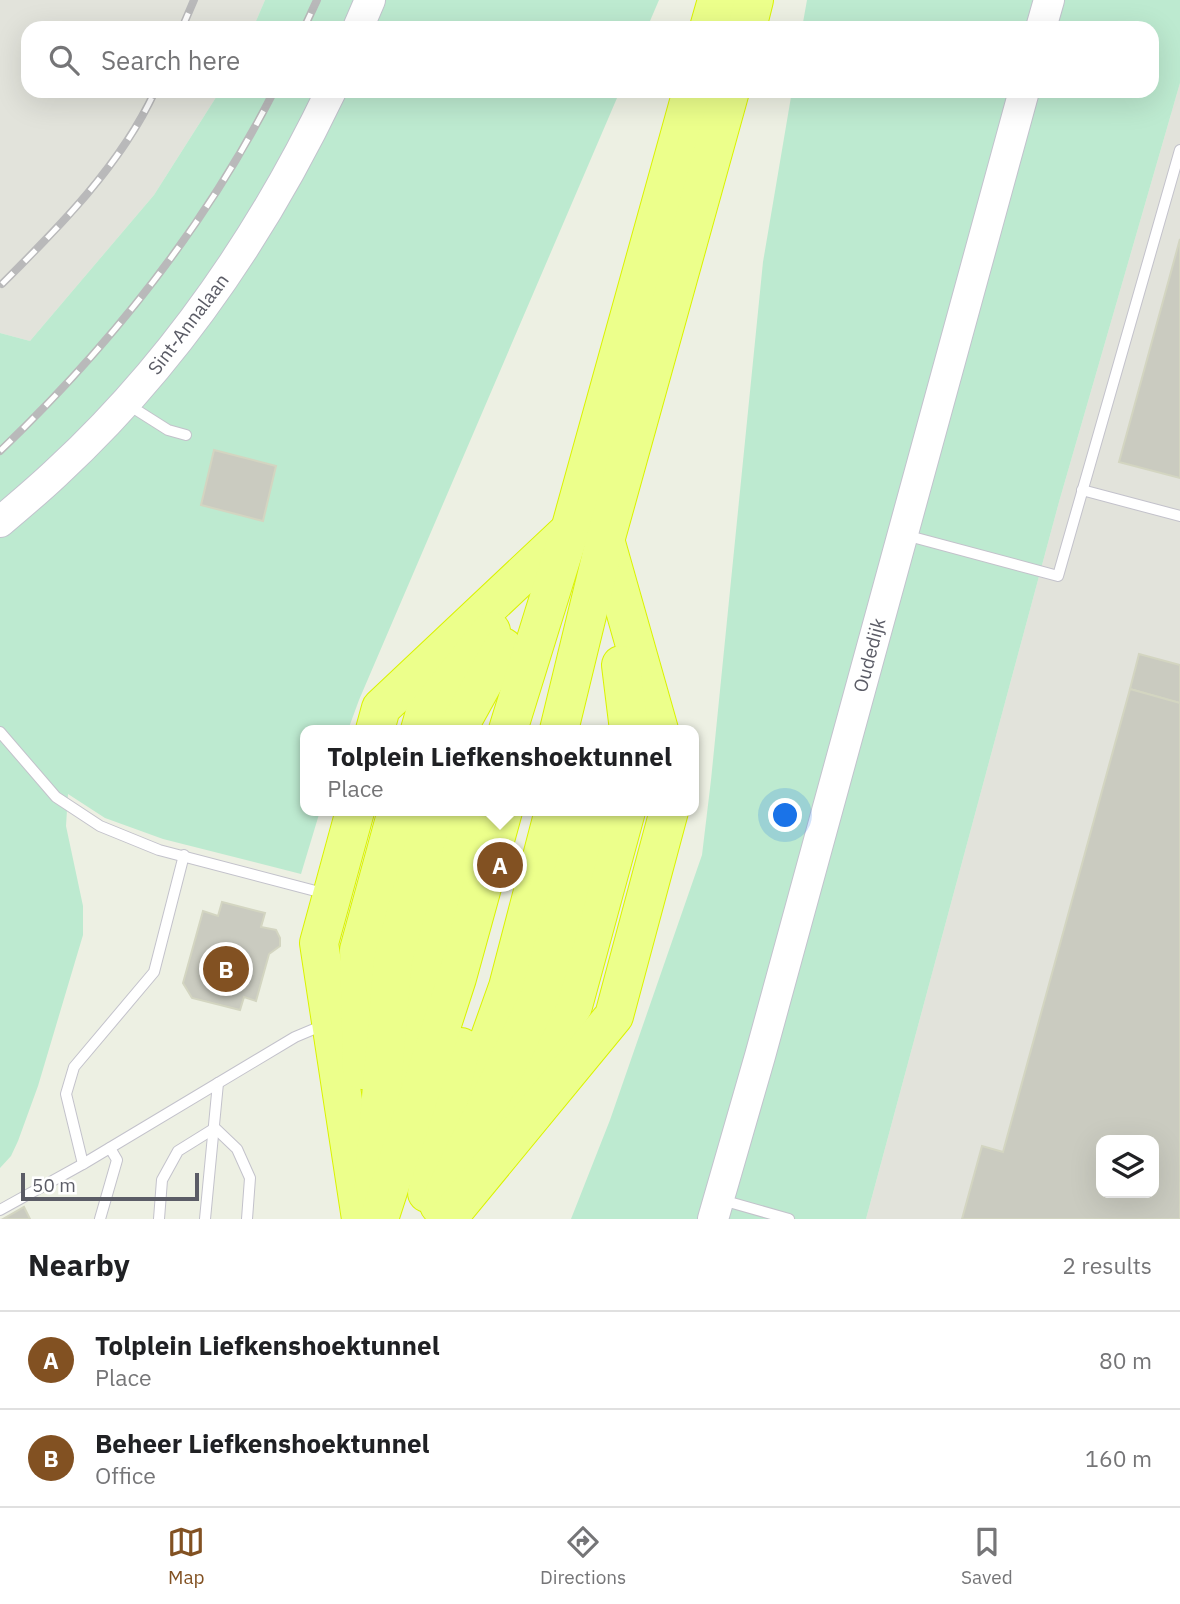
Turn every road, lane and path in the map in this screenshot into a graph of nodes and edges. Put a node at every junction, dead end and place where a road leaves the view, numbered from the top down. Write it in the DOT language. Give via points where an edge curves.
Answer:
graph roads {
  1 [pos="370,0"];
  2 [pos="717,0"];
  3 [pos="754,0"];
  4 [pos="1049,0"];
  5 [pos="361,21"];
  6 [pos="711,21"];
  7 [pos="749,21"];
  8 [pos="1043,21"];
  9 [pos="327,98"];
  10 [pos="690,98"];
  11 [pos="728,98"];
  12 [pos="1022,98"];
  13 [pos="1180,150"];
  14 [pos="124,403"];
  15 [pos="186,435"];
  16 [pos="1082,490"];
  17 [pos="1180,516"];
  18 [pos="0,522"];
  19 [pos="902,534"];
  20 [pos="588,536"];
  21 [pos="376,725"];
  22 [pos="404,725"];
  23 [pos="421,725"];
  24 [pos="440,725"];
  25 [pos="460,725"];
  26 [pos="477,725"];
  27 [pos="494,725"];
  28 [pos="510,725"];
  29 [pos="527,725"];
  30 [pos="545,725"];
  31 [pos="560,725"];
  32 [pos="573,725"];
  33 [pos="586,725"];
  34 [pos="602,725"];
  35 [pos="615,725"];
  36 [pos="628,725"];
  37 [pos="641,725"];
  38 [pos="657,725"];
  39 [pos="0,732"];
  40 [pos="357,816"];
  41 [pos="379,816"];
  42 [pos="397,816"];
  43 [pos="415,816"];
  44 [pos="432,816"];
  45 [pos="449,816"];
  46 [pos="464,816"];
  47 [pos="484,816"];
  48 [pos="498,816"];
  49 [pos="521,816"];
  50 [pos="536,816"];
  51 [pos="553,816"];
  52 [pos="569,816"];
  53 [pos="589,816"];
  54 [pos="606,816"];
  55 [pos="625,816"];
  56 [pos="642,816"];
  57 [pos="668,816"];
  58 [pos="184,855"];
  59 [pos="403,913"];
  60 [pos="391,1001"];
  61 [pos="218,1083"];
  62 [pos="215,1128"];
  63 [pos="110,1148"];
  64 [pos="83,1164"];
  65 [pos="716,1209"];
  66 [pos="0,1210"];
  67 [pos="100,1219"];
  68 [pos="159,1219"];
  69 [pos="205,1219"];
  70 [pos="247,1219"];
  71 [pos="370,1219"];
  72 [pos="433,1219"];
  73 [pos="789,1219"];
  1 -- 5 [label="street"];
  2 -- 6 [label="highway"];
  3 -- 7 [label="highway"];
  4 -- 8 [label="street"];
  9 -- 14 [label="street, Sint-Annalaan" via="274,199 232,265 156,368"];
  10 -- 20 [label="highway"];
  11 -- 20 [label="highway"];
  12 -- 19 [label="street, Oudedijk"];
  13 -- 16 [label="lane"];
  14 -- 15 [label="lane" via="168,430"];
  14 -- 18 [label="street, Sint-Annalaan" via="57,473"];
  16 -- 17 [label="lane"];
  16 -- 19 [label="lane" via="1058,576"];
  19 -- 65 [label="street, Oudedijk"];
  20 -- 21 [label="highway" via="381,708"];
  20 -- 22 [label="highway" via="408,712"];
  20 -- 23 [label="highway" via="424,716"];
  20 -- 24 [label="highway"];
  20 -- 25 [label="highway"];
  20 -- 26 [label="highway"];
  20 -- 27 [label="highway"];
  20 -- 28 [label="highway"];
  20 -- 29 [label="highway"];
  20 -- 30 [label="highway"];
  20 -- 31 [label="highway"];
  20 -- 32 [label="highway"];
  20 -- 33 [label="highway"];
  20 -- 34 [label="highway"];
  20 -- 35 [label="highway"];
  20 -- 36 [label="highway"];
  20 -- 37 [label="highway"];
  20 -- 38 [label="highway"];
  39 -- 58 [label="lane" via="56,797 100,826"];
  40 -- 59 [label="highway"];
  41 -- 60 [label="highway" via="342,947"];
  42 -- 59 [label="highway"];
  43 -- 60 [label="highway" via="376,956"];
  44 -- 59 [label="highway"];
  45 -- 59 [label="highway"];
  46 -- 59 [label="highway"];
  47 -- 71 [label="highway"];
  48 -- 59 [label="highway"];
  49 -- 72 [label="highway" via="477,980"];
  50 -- 72 [label="highway"];
  51 -- 72 [label="highway" via="508,987"];
  52 -- 72 [label="highway" via="524,991"];
  53 -- 72 [label="highway" via="540,996"];
  54 -- 72 [label="highway" via="555,1002"];
  55 -- 72 [label="highway" via="573,1006"];
  56 -- 72 [label="highway" via="589,1009"];
  57 -- 72 [label="highway" via="614,1016"];
  58 -- 59 [label="lane"];
  58 -- 64 [label="lane" via="153,972 74,1067 66,1094"];
  59 -- 60 [label="highway"];
  59 -- 60 [label="highway" via="393,960"];
  59 -- 60 [label="highway" via="319,943"];
  60 -- 61 [label="lane" via="295,1037"];
  60 -- 71 [label="highway"];
  60 -- 71 [label="highway"];
  60 -- 71 [label="highway"];
  61 -- 62 [label="lane"];
  61 -- 63 [label="lane"];
  62 -- 68 [label="lane" via="178,1151 162,1180"];
  62 -- 69 [label="lane"];
  62 -- 70 [label="lane" via="237,1149 250,1178"];
  63 -- 64 [label="lane"];
  63 -- 67 [label="lane" via="117,1160"];
  64 -- 66 [label="lane"];
  65 -- 73 [label="lane"];
}
